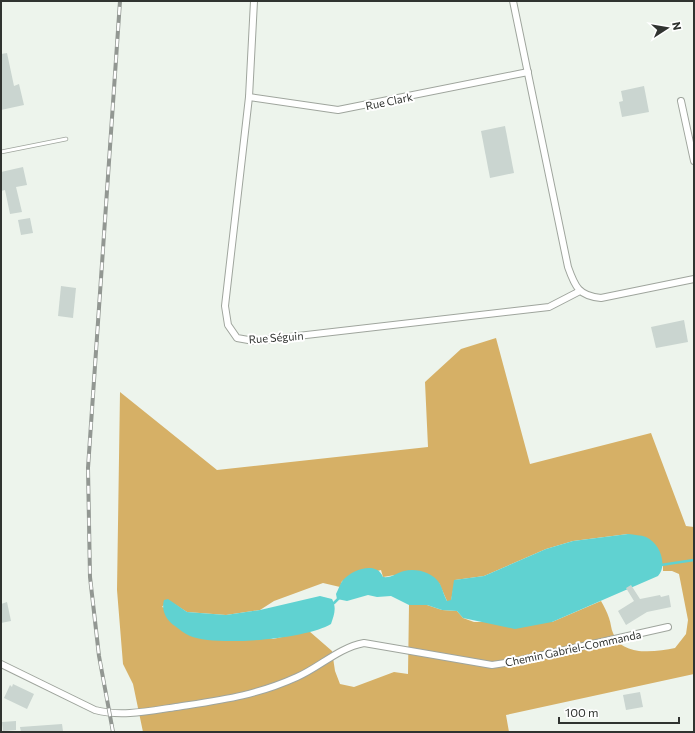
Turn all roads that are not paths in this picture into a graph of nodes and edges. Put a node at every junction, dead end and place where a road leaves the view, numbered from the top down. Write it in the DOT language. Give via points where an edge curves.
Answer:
graph roads {
  1 [pos="254,1"];
  2 [pos="513,1"];
  3 [pos="528,72"];
  4 [pos="249,97"];
  5 [pos="681,101"];
  6 [pos="66,139"];
  7 [pos="1,152"];
  8 [pos="694,161"];
  9 [pos="694,279"];
  10 [pos="580,290"];
  11 [pos="668,627"];
  12 [pos="1,664"];
  1 -- 4 [label="street, Rue Séguin"];
  2 -- 3 [label="street"];
  3 -- 4 [label="street, Rue Clark" via="338,110"];
  3 -- 10 [label="street" via="568,267 574,286"];
  4 -- 10 [label="street, Rue Séguin" via="225,306 228,325 237,338 254,341 548,307"];
  5 -- 8 [label="street"];
  6 -- 7 [label="lane"];
  9 -- 10 [label="street" via="602,298 589,297"];
  11 -- 12 [label="street, Chemin Gabriel-Commanda" via="492,665 364,643 340,651 310,672 274,688 247,696 143,712 109,714 95,710"];
}
